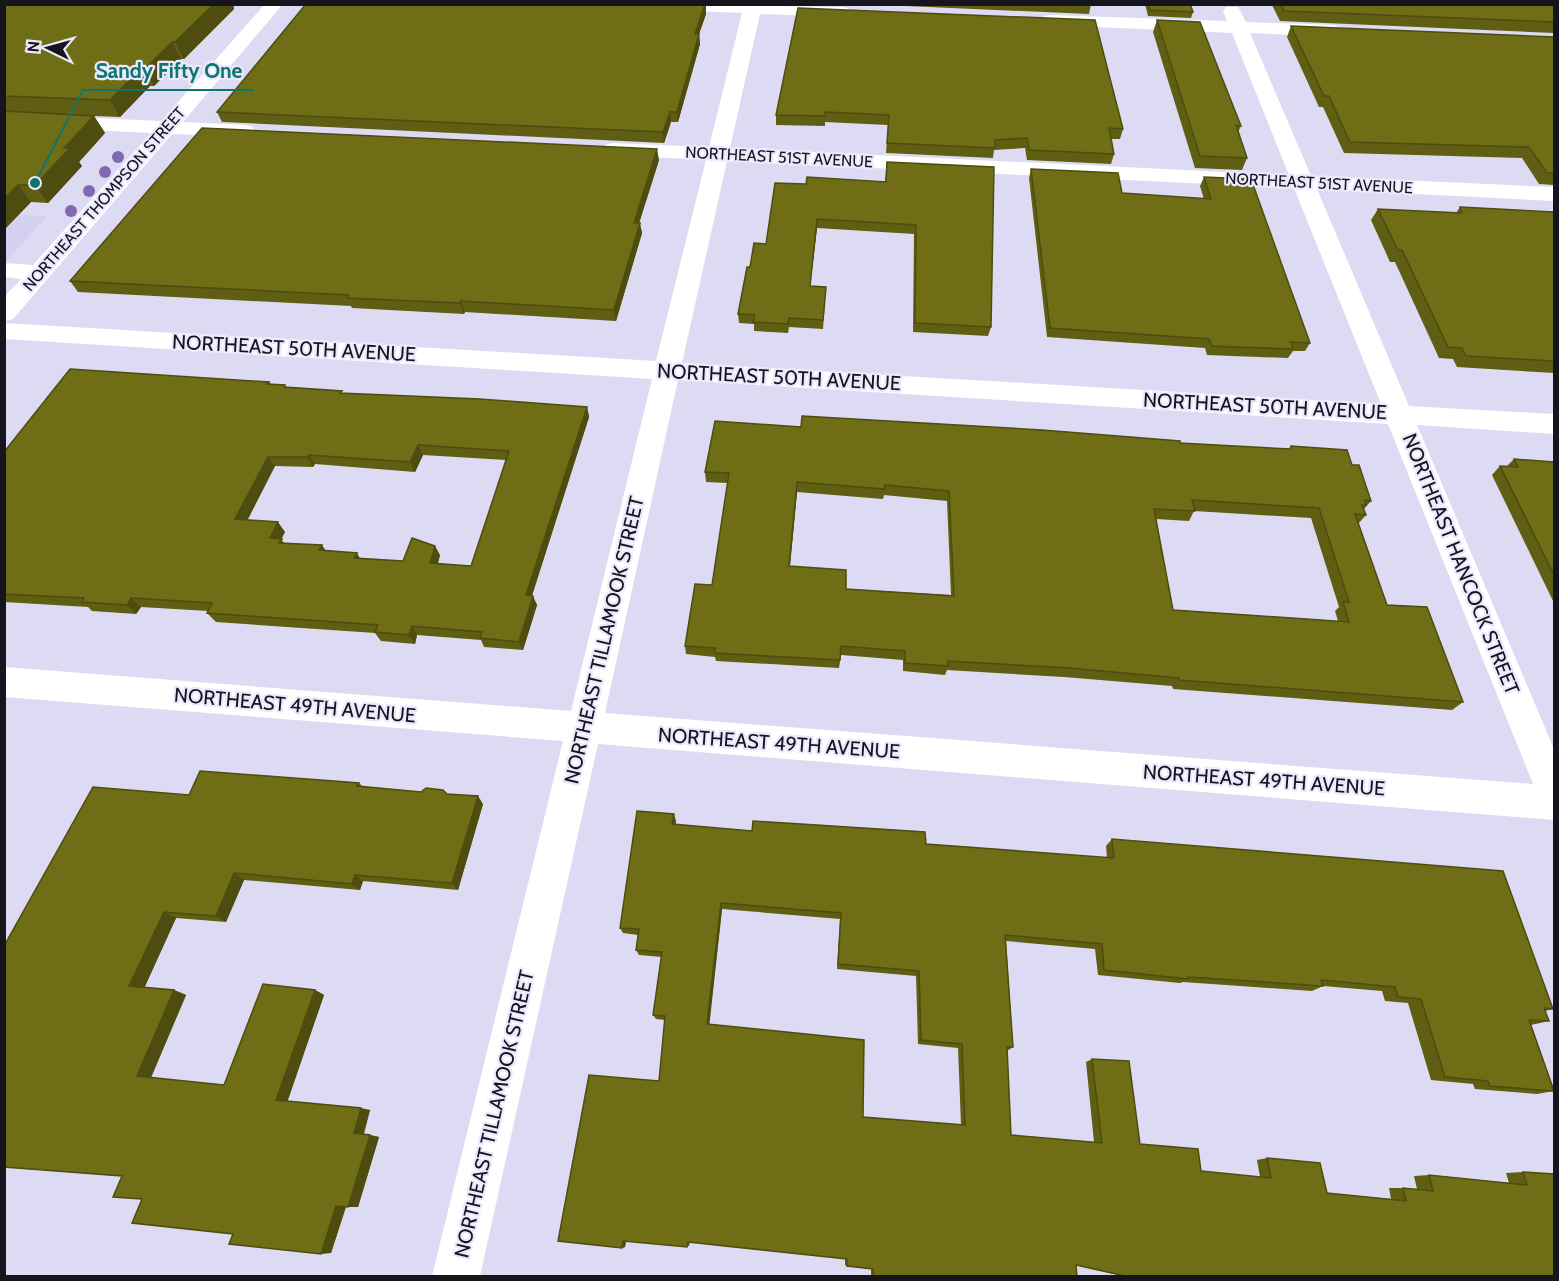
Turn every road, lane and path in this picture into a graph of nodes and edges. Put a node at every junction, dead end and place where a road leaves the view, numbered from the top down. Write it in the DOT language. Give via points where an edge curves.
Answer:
graph roads {
  1 [pos="275,4"];
  2 [pos="648,4"];
  3 [pos="753,7"];
  4 [pos="863,13"];
  5 [pos="1234,16"];
  6 [pos="1027,19"];
  7 [pos="1355,32"];
  8 [pos="4,120"];
  9 [pos="166,128"];
  10 [pos="272,133"];
  11 [pos="589,148"];
  12 [pos="719,154"];
  13 [pos="1303,182"];
  14 [pos="1554,194"];
  15 [pos="4,270"];
  16 [pos="40,273"];
  17 [pos="4,313"];
  18 [pos="4,331"];
  19 [pos="668,371"];
  20 [pos="1399,414"];
  21 [pos="1554,424"];
  22 [pos="4,682"];
  23 [pos="584,728"];
  24 [pos="1554,790"];
  25 [pos="1554,803"];
  26 [pos="456,1276"];
  1 -- 9 [label="street, NORTHEAST THOMPSON STREET"];
  2 -- 3 [label="street"];
  3 -- 4 [label="street"];
  3 -- 12 [label="street, NORTHEAST TILLAMOOK STREET"];
  5 -- 6 [label="street"];
  5 -- 7 [label="street"];
  5 -- 13 [label="street, NORTHEAST HANCOCK STREET"];
  8 -- 9 [label="street"];
  9 -- 10 [label="street"];
  9 -- 16 [label="street, NORTHEAST THOMPSON STREET"];
  11 -- 12 [label="street, NORTHEAST 51ST AVENUE"];
  12 -- 13 [label="street, NORTHEAST 51ST AVENUE"];
  12 -- 19 [label="street, NORTHEAST TILLAMOOK STREET"];
  13 -- 14 [label="street, NORTHEAST 51ST AVENUE"];
  13 -- 20 [label="street, NORTHEAST HANCOCK STREET"];
  15 -- 16 [label="street"];
  16 -- 17 [label="street, NORTHEAST THOMPSON STREET"];
  18 -- 19 [label="street, NORTHEAST 50TH AVENUE"];
  19 -- 20 [label="street, NORTHEAST 50TH AVENUE"];
  19 -- 23 [label="street, NORTHEAST TILLAMOOK STREET"];
  20 -- 21 [label="street, NORTHEAST 50TH AVENUE"];
  20 -- 24 [label="street, NORTHEAST HANCOCK STREET"];
  22 -- 23 [label="street, NORTHEAST 49TH AVENUE"];
  23 -- 25 [label="street, NORTHEAST 49TH AVENUE"];
  23 -- 26 [label="street, NORTHEAST TILLAMOOK STREET"];
}
